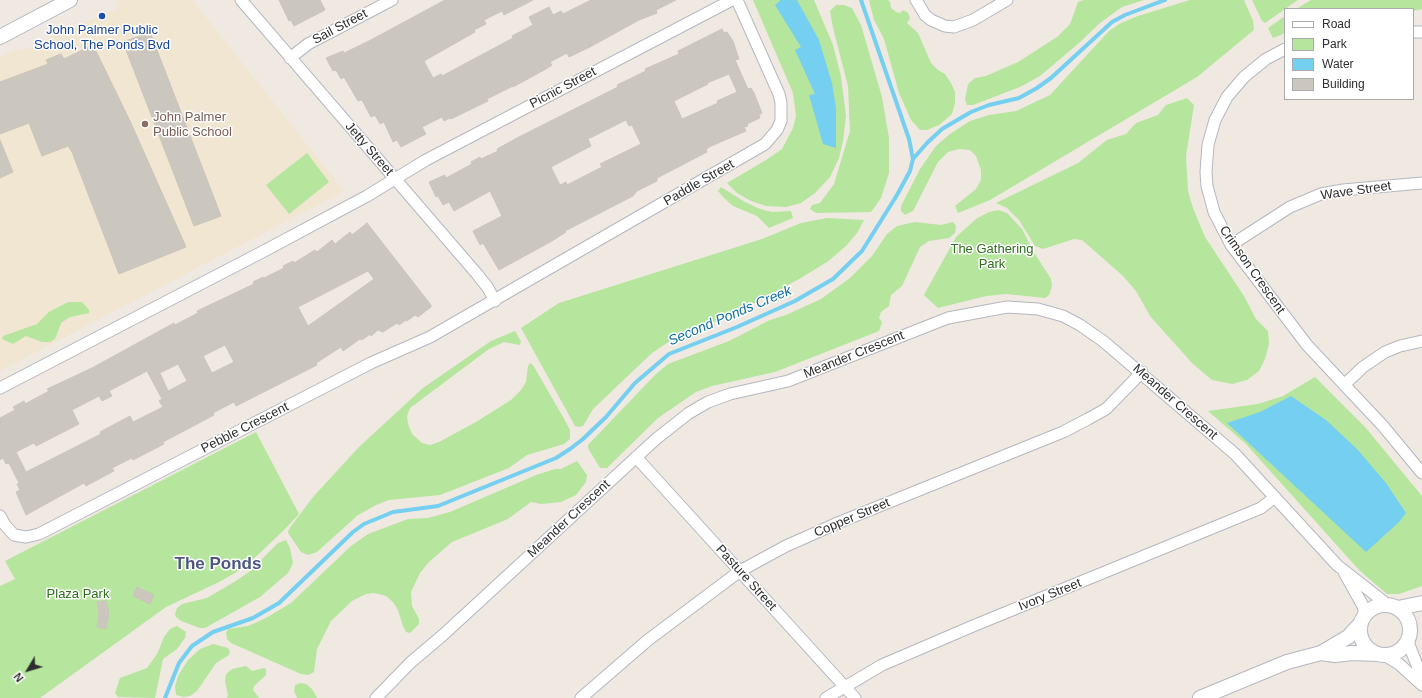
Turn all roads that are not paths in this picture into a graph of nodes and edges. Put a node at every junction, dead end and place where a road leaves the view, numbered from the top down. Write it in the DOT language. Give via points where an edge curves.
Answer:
graph roads {
  1 [pos="70,0"];
  2 [pos="240,0"];
  3 [pos="392,0"];
  4 [pos="732,0"];
  5 [pos="737,0"];
  6 [pos="916,0"];
  7 [pos="1007,0"];
  8 [pos="0,37"];
  9 [pos="1284,50"];
  10 [pos="290,58"];
  11 [pos="395,179"];
  12 [pos="1422,183"];
  13 [pos="1231,245"];
  14 [pos="495,301"];
  15 [pos="1422,341"];
  16 [pos="1142,372"];
  17 [pos="1344,385"];
  18 [pos="0,388"];
  19 [pos="636,457"];
  20 [pos="1422,473"];
  21 [pos="1275,497"];
  22 [pos="0,516"];
  23 [pos="740,571"];
  24 [pos="1344,571"];
  25 [pos="1422,603"];
  26 [pos="1393,606"];
  27 [pos="1363,618"];
  28 [pos="1422,625"];
  29 [pos="1409,639"];
  30 [pos="1322,653"];
  31 [pos="1382,655"];
  32 [pos="1422,678"];
  33 [pos="844,686"];
  34 [pos="1422,686"];
  35 [pos="376,698"];
  36 [pos="581,698"];
  37 [pos="826,698"];
  38 [pos="855,698"];
  39 [pos="1200,698"];
  1 -- 8 [label="street"];
  2 -- 10 [label="street, Jetty Street"];
  3 -- 10 [label="street, Sail Street" via="308,44"];
  4 -- 11 [label="street, Picnic Street" via="426,160"];
  5 -- 14 [label="street, Paddle Street" via="781,103 781,121 772,138 758,149"];
  6 -- 7 [label="street" via="931,20 954,27 973,20"];
  9 -- 13 [label="street, Crimson Crescent" via="1254,67 1235,87 1220,108 1211,132 1207,157 1207,186 1214,212"];
  10 -- 11 [label="street, Jetty Street"];
  11 -- 14 [label="street, Jetty Street" via="485,284"];
  11 -- 18 [label="street" via="266,250"];
  12 -- 13 [label="street, Wave Street" via="1320,194 1290,207"];
  13 -- 17 [label="street, Crimson Crescent" via="1307,345"];
  14 -- 22 [label="street, Pebble Crescent" via="430,337 371,363 39,534 26,538 14,535"];
  15 -- 17 [label="street" via="1385,352 1363,367"];
  16 -- 19 [label="street, Meander Crescent" via="1080,324 1063,316 1038,309 1007,306 977,311 948,318 788,381 730,394 708,402 672,425"];
  16 -- 21 [label="street, Meander Crescent" via="1235,454"];
  16 -- 23 [label="street, Copper Street" via="1106,408 1088,420 840,522 786,546"];
  17 -- 20 [label="street, Crimson Crescent"];
  19 -- 23 [label="street, Pasture Street"];
  19 -- 35 [label="street, Meander Crescent" via="410,663"];
  21 -- 24 [label="street, Meander Crescent"];
  21 -- 33 [label="street, Ivory Street" via="1261,508 973,626 882,665"];
  23 -- 33 [label="street, Pasture Street"];
  23 -- 36 [label="street, Copper Street" via="648,640"];
  24 -- 26 [label="street, Meander Crescent"];
  24 -- 27 [label="street, Meander Crescent" via="1364,606"];
  25 -- 26 [label="street"];
  26 -- 27 [label="street" via="1378,605"];
  26 -- 29 [label="street" via="1408,618"];
  27 -- 30 [label="street" via="1348,636"];
  27 -- 31 [label="street" via="1360,633 1363,643 1370,650"];
  28 -- 29 [label="street"];
  29 -- 31 [label="street" via="1398,652"];
  29 -- 32 [label="street"];
  30 -- 31 [label="street"];
  30 -- 39 [label="street" via="1287,662"];
  31 -- 34 [label="street" via="1399,664"];
  33 -- 37 [label="street, Ivory Street"];
  33 -- 38 [label="street, Pasture Street"];
}
